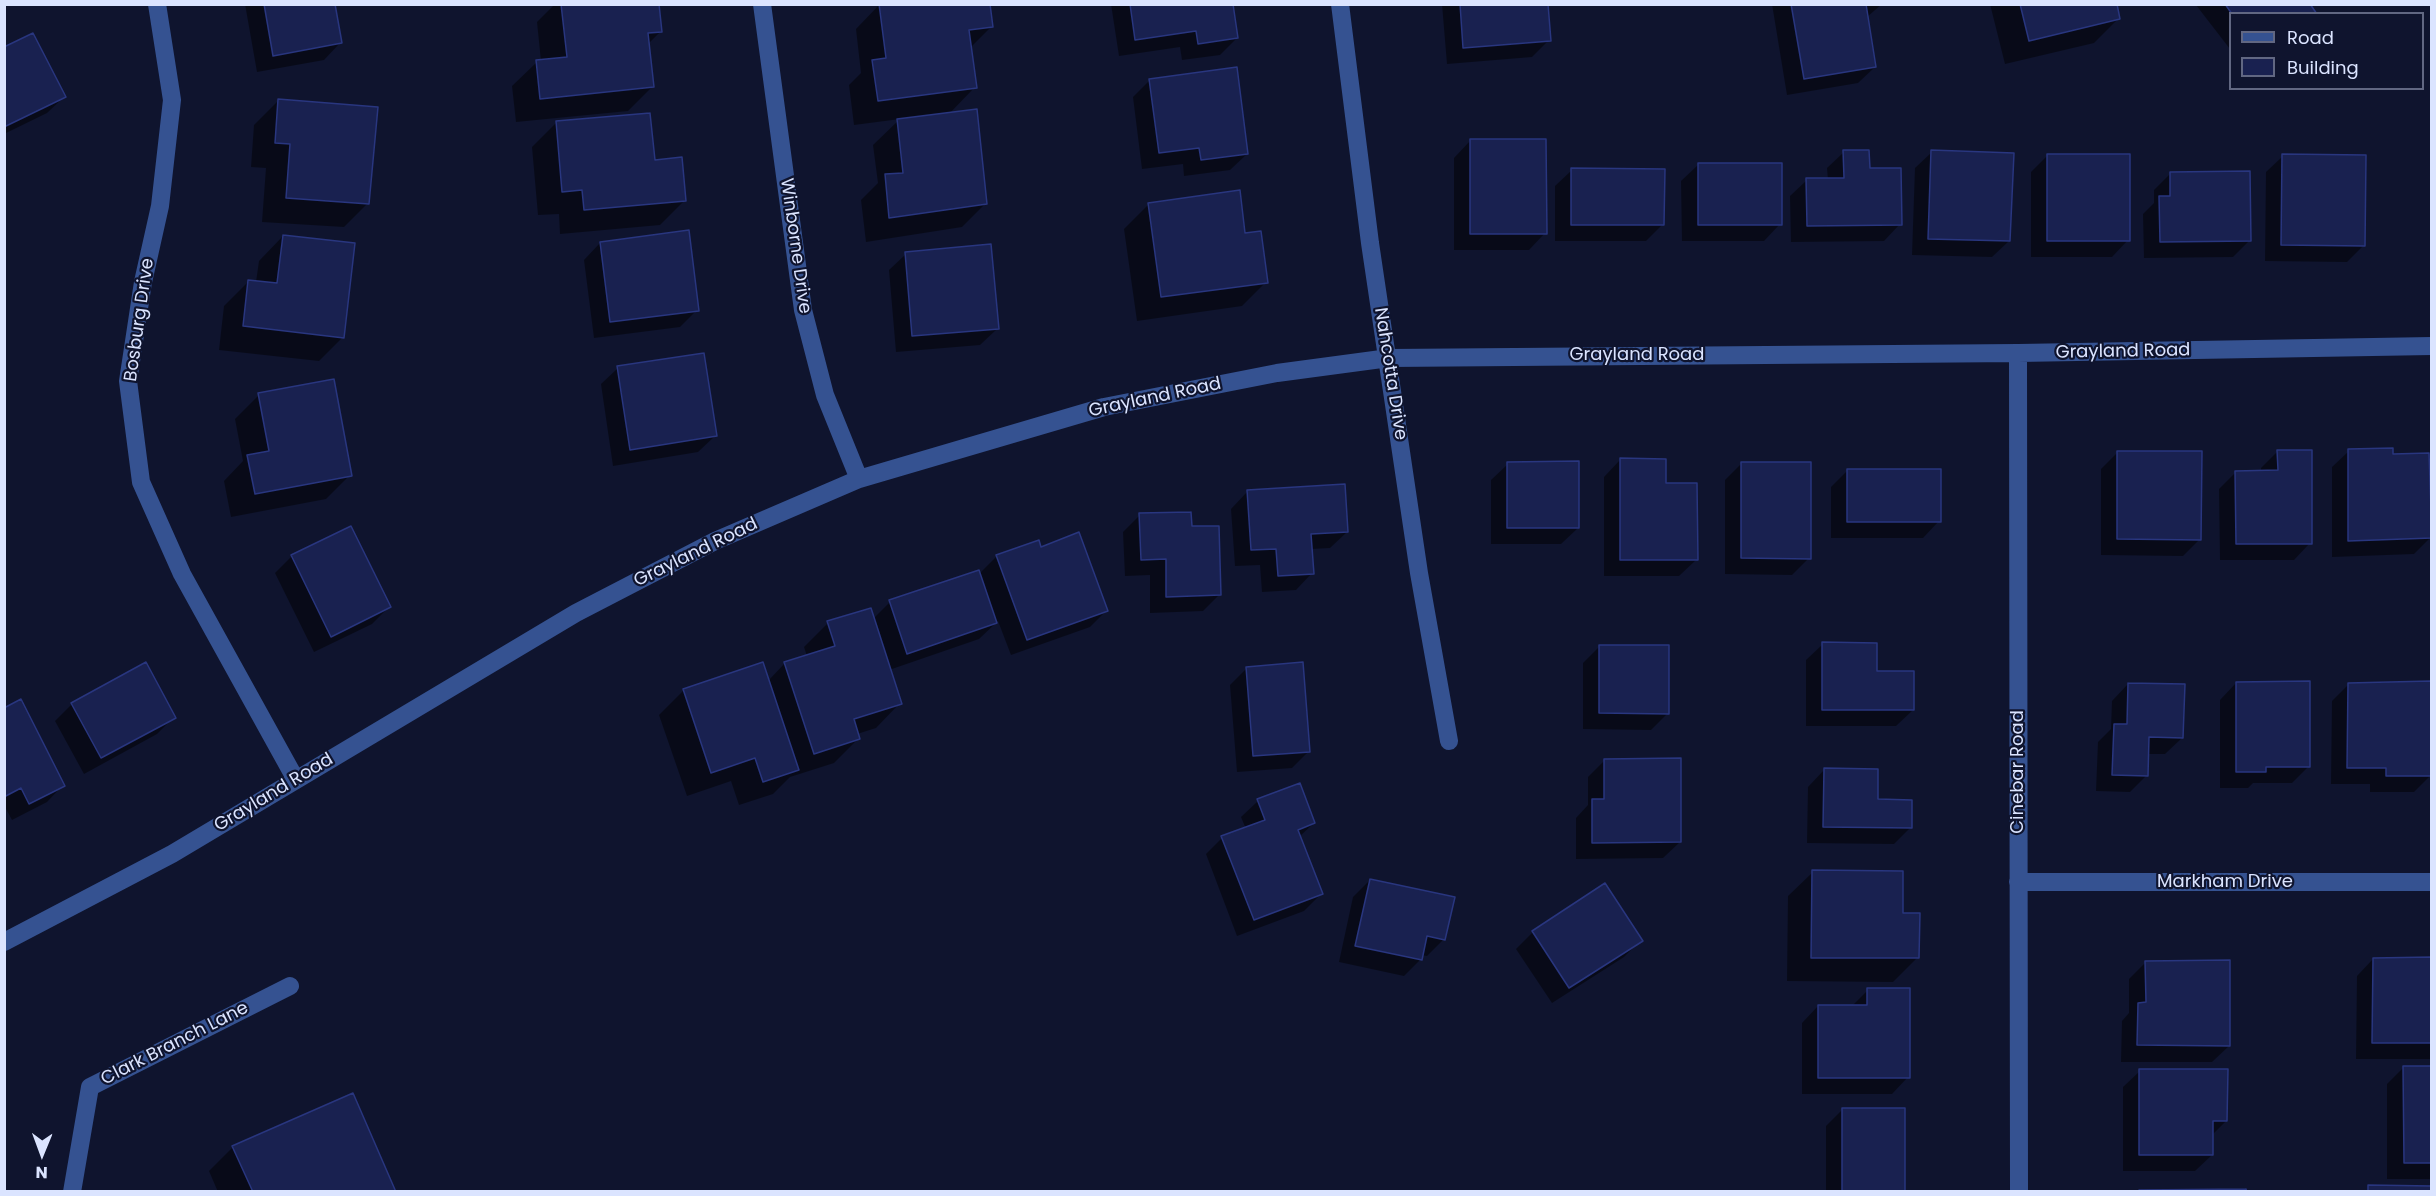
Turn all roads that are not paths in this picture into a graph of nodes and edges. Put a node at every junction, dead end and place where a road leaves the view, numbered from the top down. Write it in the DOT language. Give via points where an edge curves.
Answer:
graph roads {
  1 [pos="157,4"];
  2 [pos="762,4"];
  3 [pos="1340,4"];
  4 [pos="2432,346"];
  5 [pos="2018,354"];
  6 [pos="1389,358"];
  7 [pos="859,479"];
  8 [pos="1449,741"];
  9 [pos="296,780"];
  10 [pos="2018,882"];
  11 [pos="2432,882"];
  12 [pos="4,942"];
  13 [pos="290,986"];
  14 [pos="72,1191"];
  15 [pos="2019,1191"];
  1 -- 9 [label="street, Bosburg Drive" via="172,100 160,206 143,282 128,381 141,482 182,574"];
  2 -- 7 [label="street, Winborne Drive" via="803,310 825,395"];
  3 -- 6 [label="street, Nahcotta Drive" via="1370,243"];
  4 -- 5 [label="street, Grayland Road"];
  5 -- 6 [label="street, Grayland Road"];
  5 -- 10 [label="street, Cinebar Road"];
  6 -- 7 [label="street, Grayland Road" via="1276,373 1104,407"];
  6 -- 8 [label="street, Nahcotta Drive" via="1419,573"];
  7 -- 9 [label="street, Grayland Road" via="716,541 576,613"];
  9 -- 12 [label="street, Grayland Road" via="172,854"];
  10 -- 11 [label="street, Markham Drive"];
  10 -- 15 [label="street, Cinebar Road"];
  13 -- 14 [label="street, Clark Branch Lane" via="90,1088"];
}
